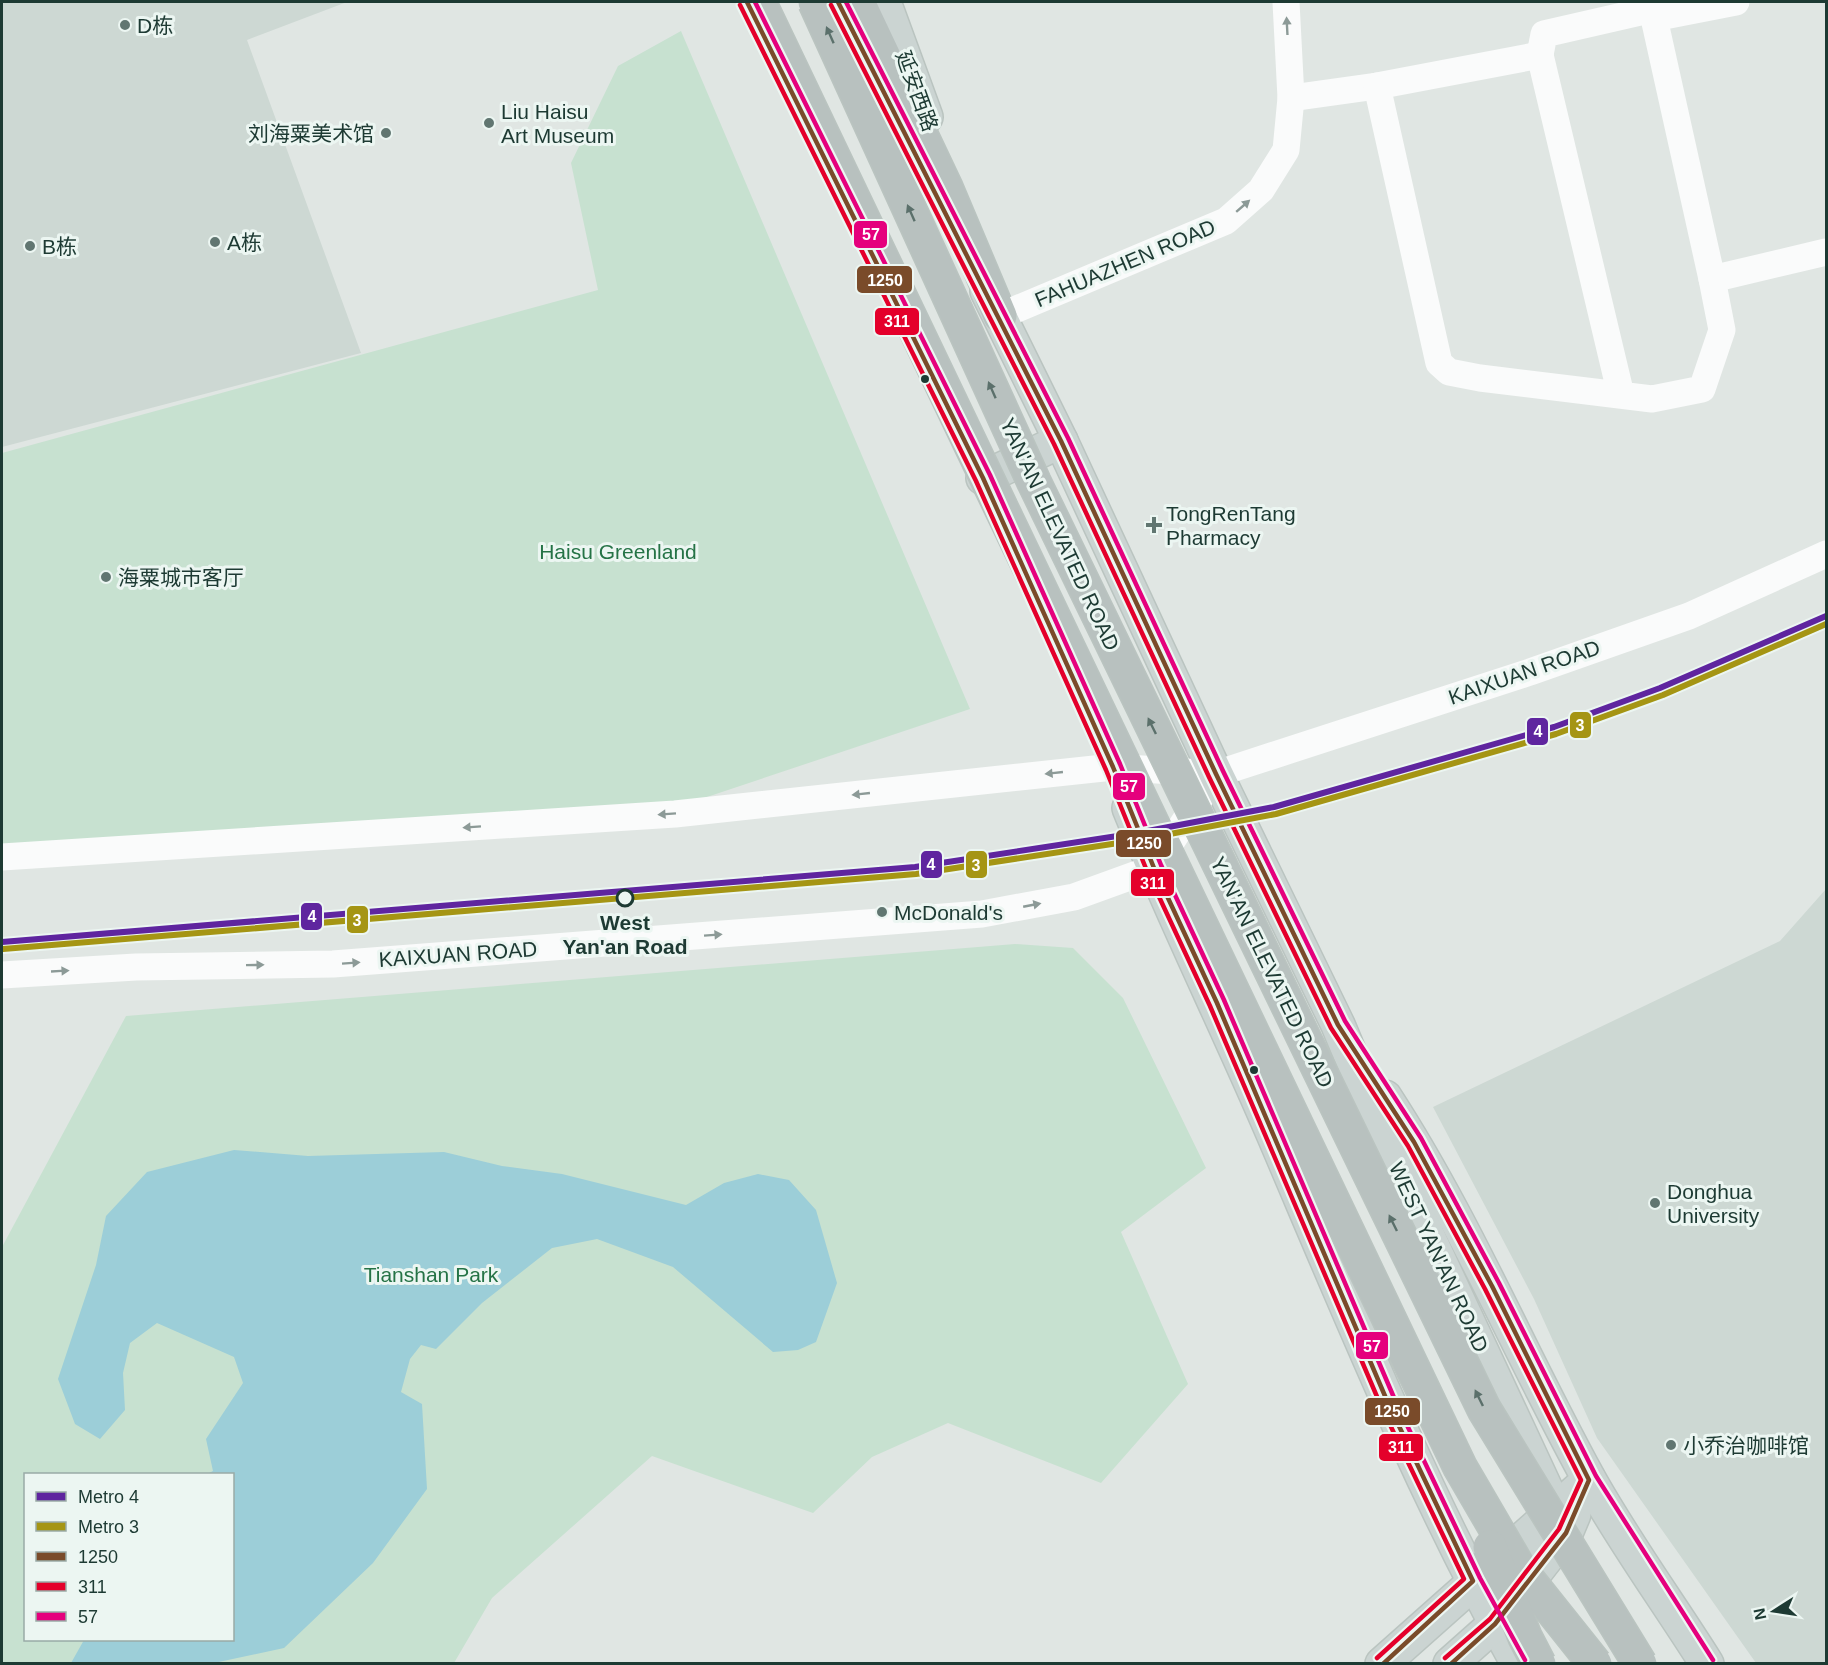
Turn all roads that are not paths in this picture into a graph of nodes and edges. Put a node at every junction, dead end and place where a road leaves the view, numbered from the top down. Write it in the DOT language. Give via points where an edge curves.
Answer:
graph roads {
  1 [pos="747,2"];
  2 [pos="759,2"];
  3 [pos="815,2"];
  4 [pos="838,2"];
  5 [pos="858,2"];
  6 [pos="884,2"];
  7 [pos="1286,2"];
  8 [pos="1736,2"];
  9 [pos="1654,18"];
  10 [pos="1540,55"];
  11 [pos="1377,86"];
  12 [pos="1291,98"];
  13 [pos="1827,252"];
  14 [pos="1712,279"];
  15 [pos="1000,316"];
  16 [pos="1621,395"];
  17 [pos="1061,441"];
  18 [pos="983,478"];
  19 [pos="1827,555"];
  20 [pos="1113,767"];
  21 [pos="1216,774"];
  22 [pos="2,857"];
  23 [pos="1154,868"];
  24 [pos="2,975"];
  25 [pos="1217,1004"];
  26 [pos="1338,1025"];
  27 [pos="1460,1467"];
  28 [pos="1590,1480"];
  29 [pos="1561,1521"];
  30 [pos="1507,1551"];
  31 [pos="1473,1581"];
  32 [pos="1526,1585"];
  33 [pos="1496,1624"];
  34 [pos="1382,1664"];
  35 [pos="1450,1664"];
  36 [pos="1518,1664"];
  37 [pos="1539,1664"];
  38 [pos="1574,1664"];
  39 [pos="1595,1664"];
  40 [pos="1642,1664"];
  41 [pos="1707,1664"];
  1 -- 18 [label="main road"];
  2 -- 27 [label="highway, YAN'AN ELEVATED ROAD, bridge"];
  40 -- 3 [label="highway, YAN'AN ELEVATED ROAD, one-way, bridge" via="1484,1408 1034,482"];
  4 -- 15 [label="main road, WEST YAN'AN ROAD"];
  5 -- 15 [label="highway" via="946,188"];
  6 -- 15 [label="main road, 延安西路"];
  12 -- 7 [label="street, FAHUAZHEN ROAD, one-way"];
  8 -- 9 [label="street"];
  9 -- 10 [label="street" via="1653,9 1544,34"];
  9 -- 14 [label="street"];
  10 -- 11 [label="street"];
  10 -- 16 [label="street"];
  11 -- 12 [label="street"];
  11 -- 16 [label="street" via="1439,363 1449,372 1480,378"];
  15 -- 12 [label="street, FAHUAZHEN ROAD, one-way" via="1226,221 1261,190 1286,150"];
  13 -- 14 [label="street"];
  14 -- 16 [label="street" via="1722,330 1702,389 1652,399"];
  15 -- 17 [label="main road, WEST YAN'AN ROAD"];
  17 -- 18 [label="main road"];
  17 -- 21 [label="main road, WEST YAN'AN ROAD"];
  18 -- 20 [label="main road"];
  19 -- 21 [label="street, KAIXUAN ROAD" via="1689,616"];
  20 -- 21 [label="street, KAIXUAN ROAD"];
  20 -- 22 [label="street, KAIXUAN ROAD, one-way" via="675,814"];
  20 -- 23 [label="main road"];
  21 -- 23 [label="street"];
  21 -- 26 [label="main road, WEST YAN'AN ROAD"];
  24 -- 23 [label="street, KAIXUAN ROAD, one-way" via="136,967 333,964 982,914 1074,897"];
  23 -- 25 [label="main road"];
  25 -- 30 [label="main road" via="1280,1092"];
  25 -- 31 [label="main road" via="1388,1403"];
  26 -- 28 [label="main road" via="1414,1142"];
  26 -- 29 [label="main road, WEST YAN'AN ROAD" via="1413,1204"];
  27 -- 37 [label="highway, bridge"];
  27 -- 39 [label="highway, YAN'AN ELEVATED ROAD, bridge" via="1520,1570"];
  28 -- 29 [label="main road"];
  28 -- 41 [label="main road"];
  29 -- 30 [label="main road"];
  29 -- 32 [label="main road"];
  29 -- 40 [label="main road, WEST YAN'AN ROAD"];
  30 -- 31 [label="main road"];
  30 -- 32 [label="main road"];
  31 -- 33 [label="main road"];
  31 -- 34 [label="main road"];
  32 -- 33 [label="main road"];
  32 -- 38 [label="main road"];
  33 -- 35 [label="main road"];
  33 -- 36 [label="main road"];
}
